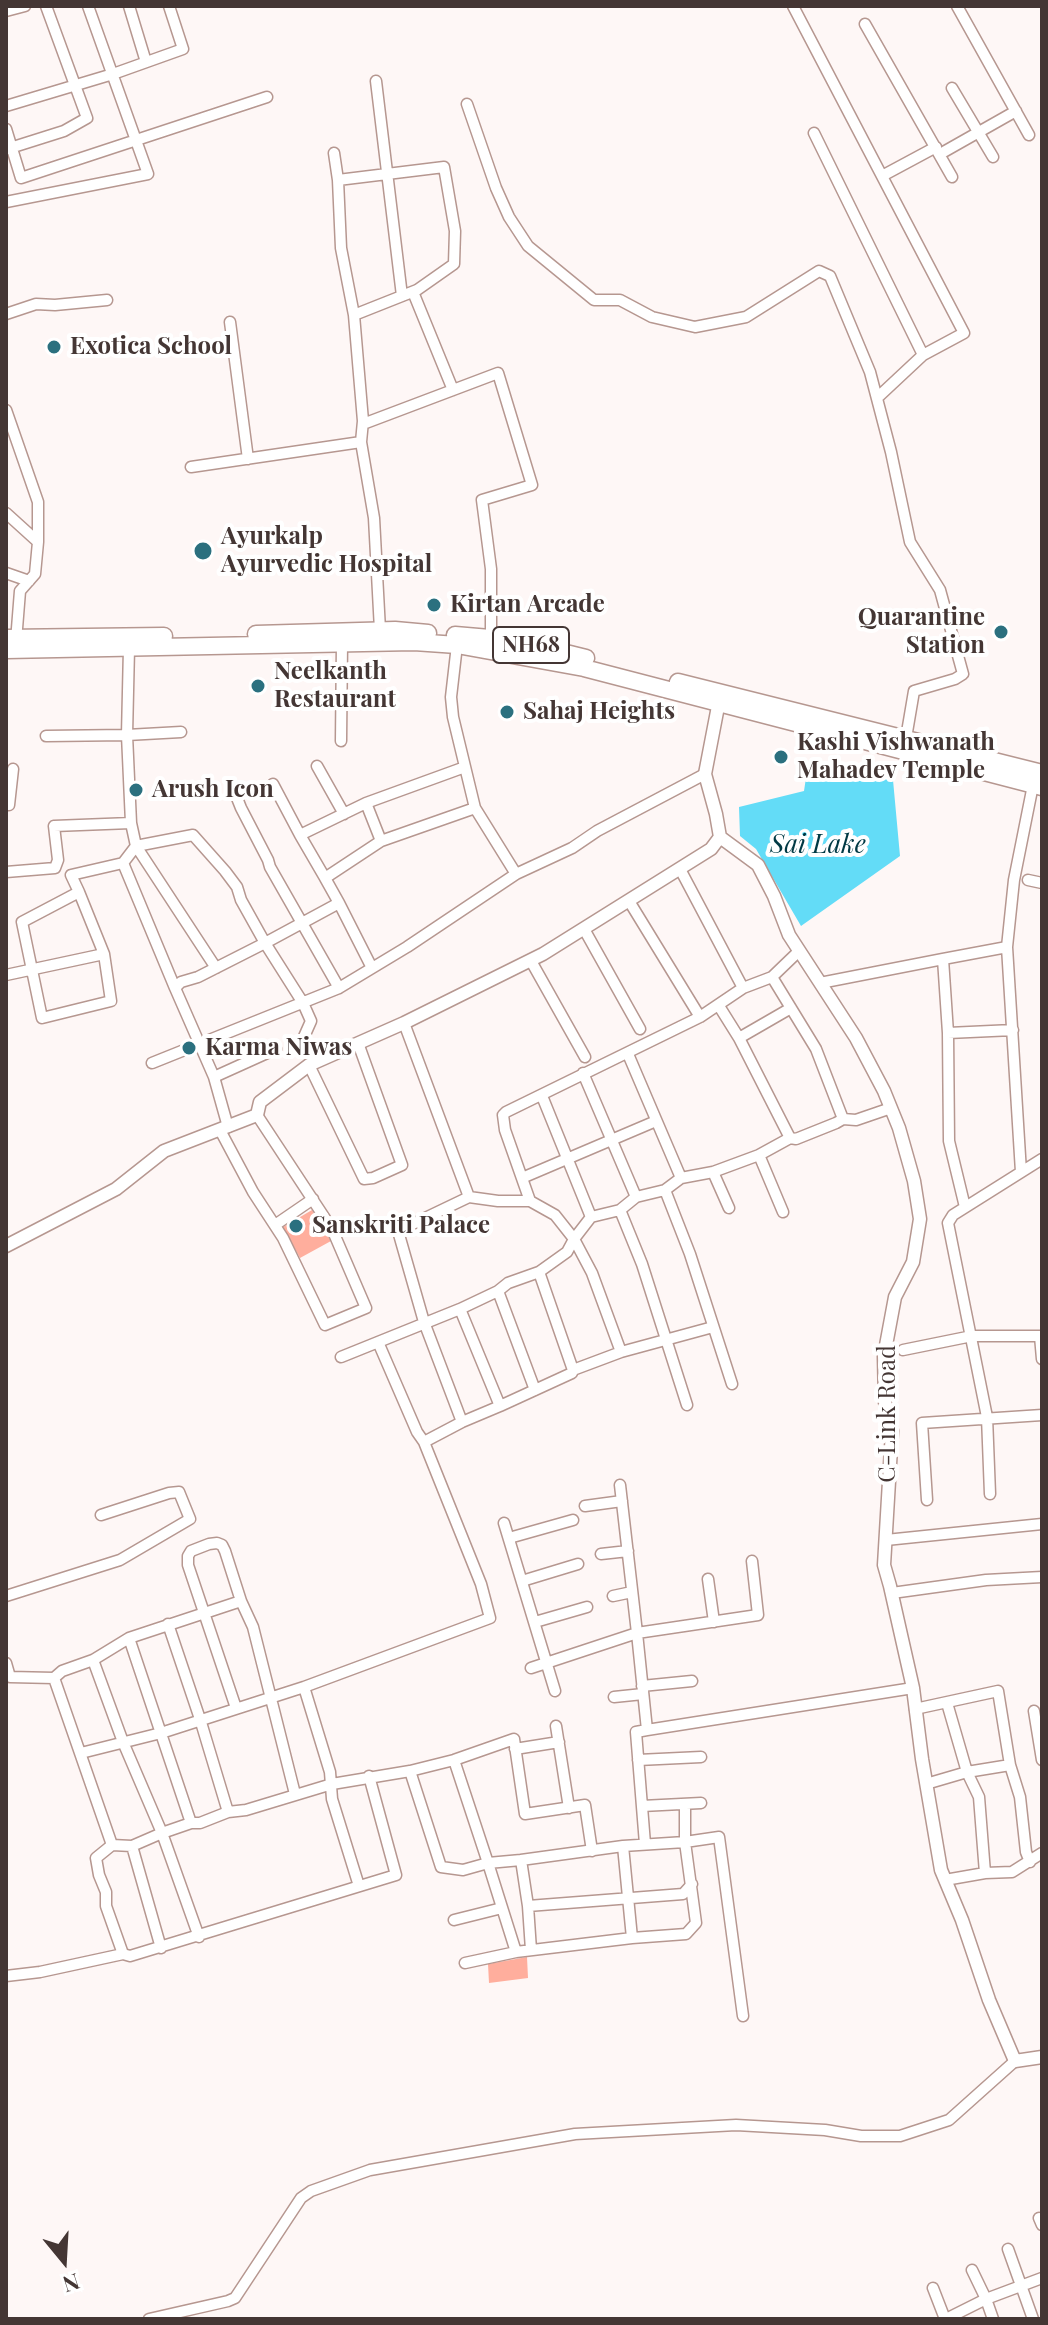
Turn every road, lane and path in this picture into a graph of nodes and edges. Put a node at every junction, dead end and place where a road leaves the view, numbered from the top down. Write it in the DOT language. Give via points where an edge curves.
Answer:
graph roads {
  1 [pos="25,6"];
  2 [pos="46,6"];
  3 [pos="88,6"];
  4 [pos="129,6"];
  5 [pos="169,6"];
  6 [pos="793,6"];
  7 [pos="957,6"];
  8 [pos="6,11"];
  9 [pos="865,24"];
  10 [pos="146,62"];
  11 [pos="113,74"];
  12 [pos="376,81"];
  13 [pos="74,85"];
  14 [pos="952,88"];
  15 [pos="267,97"];
  16 [pos="467,104"];
  17 [pos="6,106"];
  18 [pos="1016,111"];
  19 [pos="6,129"];
  20 [pos="814,133"];
  21 [pos="978,133"];
  22 [pos="1029,135"];
  23 [pos="136,141"];
  24 [pos="9,148"];
  25 [pos="938,151"];
  26 [pos="334,153"];
  27 [pos="993,157"];
  28 [pos="388,174"];
  29 [pos="882,176"];
  30 [pos="952,177"];
  31 [pos="338,180"];
  32 [pos="6,202"];
  33 [pos="408,294"];
  34 [pos="107,300"];
  35 [pos="6,314"];
  36 [pos="354,315"];
  37 [pos="230,322"];
  38 [pos="923,355"];
  39 [pos="453,390"];
  40 [pos="877,398"];
  41 [pos="6,410"];
  42 [pos="363,424"];
  43 [pos="361,442"];
  44 [pos="248,459"];
  45 [pos="191,467"];
  46 [pos="6,513"];
  47 [pos="38,542"];
  48 [pos="6,573"];
  49 [pos="29,581"];
  50 [pos="380,630"];
  51 [pos="491,638"];
  52 [pos="342,643"];
  53 [pos="11,644"];
  54 [pos="457,645"];
  55 [pos="129,648"];
  56 [pos="720,698"];
  57 [pos="181,732"];
  58 [pos="127,735"];
  59 [pos="46,736"];
  60 [pos="341,741"];
  61 [pos="905,746"];
  62 [pos="317,766"];
  63 [pos="465,767"];
  64 [pos="13,769"];
  65 [pos="705,774"];
  66 [pos="1039,782"];
  67 [pos="273,784"];
  68 [pos="235,793"];
  69 [pos="366,803"];
  70 [pos="6,805"];
  71 [pos="475,808"];
  72 [pos="344,814"];
  73 [pos="131,823"];
  74 [pos="300,835"];
  75 [pos="720,837"];
  76 [pos="381,841"];
  77 [pos="136,846"];
  78 [pos="123,863"];
  79 [pos="680,869"];
  80 [pos="6,872"];
  81 [pos="516,874"];
  82 [pos="325,878"];
  83 [pos="1028,880"];
  84 [pos="1042,883"];
  85 [pos="79,892"];
  86 [pos="629,901"];
  87 [pos="339,903"];
  88 [pos="302,924"];
  89 [pos="584,929"];
  90 [pos="265,943"];
  91 [pos="1007,947"];
  92 [pos="799,951"];
  93 [pos="104,954"];
  94 [pos="943,959"];
  95 [pos="531,961"];
  96 [pos="216,968"];
  97 [pos="372,968"];
  98 [pos="32,971"];
  99 [pos="6,975"];
  100 [pos="772,977"];
  101 [pos="820,983"];
  102 [pos="175,988"];
  103 [pos="339,988"];
  104 [pos="743,988"];
  105 [pos="303,1003"];
  106 [pos="719,1006"];
  107 [pos="791,1008"];
  108 [pos="700,1017"];
  109 [pos="404,1023"];
  110 [pos="640,1029"];
  111 [pos="1013,1030"];
  112 [pos="948,1033"];
  113 [pos="739,1038"];
  114 [pos="303,1039"];
  115 [pos="199,1043"];
  116 [pos="358,1043"];
  117 [pos="276,1049"];
  118 [pos="628,1054"];
  119 [pos="585,1057"];
  120 [pos="152,1063"];
  121 [pos="309,1065"];
  122 [pos="583,1073"];
  123 [pos="214,1077"];
  124 [pos="542,1096"];
  125 [pos="891,1108"];
  126 [pos="257,1115"];
  127 [pos="843,1119"];
  128 [pos="656,1121"];
  129 [pos="224,1128"];
  130 [pos="790,1138"];
  131 [pos="611,1139"];
  132 [pos="759,1155"];
  133 [pos="567,1158"];
  134 [pos="1042,1159"];
  135 [pos="713,1172"];
  136 [pos="1021,1172"];
  137 [pos="522,1178"];
  138 [pos="681,1178"];
  139 [pos="665,1190"];
  140 [pos="469,1197"];
  141 [pos="636,1197"];
  142 [pos="313,1199"];
  143 [pos="530,1201"];
  144 [pos="965,1207"];
  145 [pos="729,1208"];
  146 [pos="620,1210"];
  147 [pos="783,1212"];
  148 [pos="591,1217"];
  149 [pos="275,1225"];
  150 [pos="574,1239"];
  151 [pos="6,1246"];
  152 [pos="539,1272"];
  153 [pos="498,1291"];
  154 [pos="460,1309"];
  155 [pos="424,1322"];
  156 [pos="713,1327"];
  157 [pos="972,1336"];
  158 [pos="1041,1336"];
  159 [pos="666,1340"];
  160 [pos="378,1342"];
  161 [pos="903,1350"];
  162 [pos="621,1352"];
  163 [pos="341,1357"];
  164 [pos="1042,1359"];
  165 [pos="573,1370"];
  166 [pos="732,1384"];
  167 [pos="535,1390"];
  168 [pos="687,1405"];
  169 [pos="500,1406"];
  170 [pos="1042,1415"];
  171 [pos="987,1417"];
  172 [pos="462,1422"];
  173 [pos="424,1442"];
  174 [pos="620,1485"];
  175 [pos="990,1494"];
  176 [pos="927,1500"];
  177 [pos="622,1501"];
  178 [pos="585,1506"];
  179 [pos="101,1515"];
  180 [pos="573,1520"];
  181 [pos="504,1523"];
  182 [pos="1042,1524"];
  183 [pos="509,1538"];
  184 [pos="886,1540"];
  185 [pos="628,1551"];
  186 [pos="601,1554"];
  187 [pos="752,1561"];
  188 [pos="578,1564"];
  189 [pos="1042,1577"];
  190 [pos="708,1579"];
  191 [pos="522,1581"];
  192 [pos="632,1592"];
  193 [pos="892,1593"];
  194 [pos="6,1596"];
  195 [pos="613,1596"];
  196 [pos="241,1601"];
  197 [pos="587,1607"];
  198 [pos="204,1612"];
  199 [pos="535,1622"];
  200 [pos="714,1622"];
  201 [pos="168,1624"];
  202 [pos="637,1633"];
  203 [pos="129,1638"];
  204 [pos="93,1660"];
  205 [pos="6,1663"];
  206 [pos="547,1663"];
  207 [pos="531,1668"];
  208 [pos="54,1678"];
  209 [pos="692,1681"];
  210 [pos="304,1687"];
  211 [pos="913,1688"];
  212 [pos="643,1690"];
  213 [pos="555,1691"];
  214 [pos="270,1697"];
  215 [pos="614,1697"];
  216 [pos="947,1703"];
  217 [pos="236,1708"];
  218 [pos="915,1709"];
  219 [pos="1034,1711"];
  220 [pos="200,1719"];
  221 [pos="556,1726"];
  222 [pos="647,1730"];
  223 [pos="161,1733"];
  224 [pos="123,1742"];
  225 [pos="559,1742"];
  226 [pos="515,1749"];
  227 [pos="81,1753"];
  228 [pos="701,1757"];
  229 [pos="454,1760"];
  230 [pos="638,1760"];
  231 [pos="1042,1760"];
  232 [pos="1010,1765"];
  233 [pos="410,1771"];
  234 [pos="967,1772"];
  235 [pos="369,1776"];
  236 [pos="332,1784"];
  237 [pos="926,1784"];
  238 [pos="295,1794"];
  239 [pos="701,1803"];
  240 [pos="685,1804"];
  241 [pos="642,1806"];
  242 [pos="569,1808"];
  243 [pos="228,1812"];
  244 [pos="191,1823"];
  245 [pos="162,1833"];
  246 [pos="685,1842"];
  247 [pos="645,1844"];
  248 [pos="112,1845"];
  249 [pos="132,1846"];
  250 [pos="623,1846"];
  251 [pos="592,1851"];
  252 [pos="1042,1853"];
  253 [pos="521,1860"];
  254 [pos="1030,1862"];
  255 [pos="488,1863"];
  256 [pos="985,1873"];
  257 [pos="945,1880"];
  258 [pos="692,1884"];
  259 [pos="359,1886"];
  260 [pos="627,1898"];
  261 [pos="528,1906"];
  262 [pos="502,1908"];
  263 [pos="454,1920"];
  264 [pos="199,1937"];
  265 [pos="632,1938"];
  266 [pos="161,1948"];
  267 [pos="531,1950"];
  268 [pos="516,1952"];
  269 [pos="123,1954"];
  270 [pos="465,1963"];
  271 [pos="6,1976"];
  272 [pos="743,2016"];
  273 [pos="1042,2057"];
  274 [pos="1015,2061"];
  275 [pos="1008,2249"];
  276 [pos="972,2270"];
  277 [pos="1042,2278"];
  278 [pos="1022,2286"];
  279 [pos="933,2288"];
  280 [pos="986,2299"];
  281 [pos="149,2319"];
  282 [pos="946,2319"];
  283 [pos="993,2319"];
  284 [pos="1033,2319"];
  1 -- 8 [label="street"];
  2 -- 13 [label="street"];
  3 -- 11 [label="street"];
  4 -- 10 [label="street"];
  5 -- 10 [label="street" via="183,49"];
  6 -- 29 [label="street"];
  7 -- 18 [label="street"];
  9 -- 25 [label="street"];
  10 -- 11 [label="street"];
  11 -- 13 [label="street"];
  11 -- 23 [label="street"];
  12 -- 28 [label="street"];
  13 -- 17 [label="street"];
  13 -- 24 [label="street" via="87,118"];
  14 -- 21 [label="street"];
  15 -- 23 [label="street"];
  16 -- 40 [label="street" via="509,217 528,246 594,300 620,300 652,317 695,327 746,317 819,271 830,276"];
  18 -- 21 [label="street"];
  18 -- 22 [label="street"];
  19 -- 24 [label="street"];
  20 -- 38 [label="street"];
  21 -- 25 [label="street"];
  21 -- 27 [label="street"];
  23 -- 24 [label="street" via="21,178"];
  23 -- 32 [label="street" via="148,174"];
  25 -- 29 [label="street"];
  25 -- 30 [label="street"];
  26 -- 31 [label="street"];
  28 -- 31 [label="street"];
  28 -- 33 [label="street"];
  28 -- 33 [label="street" via="444,167 455,231 454,264"];
  29 -- 38 [label="street" via="964,333"];
  31 -- 36 [label="street" via="341,248"];
  33 -- 36 [label="street"];
  33 -- 39 [label="street"];
  34 -- 35 [label="street" via="36,304"];
  36 -- 42 [label="street"];
  37 -- 44 [label="street"];
  38 -- 40 [label="street"];
  39 -- 42 [label="street"];
  39 -- 51 [label="street" via="498,373 532,485 482,500 491,569"];
  40 -- 61 [label="street" via="910,542 940,590 963,674 914,691"];
  41 -- 47 [label="street" via="38,502"];
  42 -- 43 [label="street"];
  43 -- 44 [label="street"];
  43 -- 50 [label="street" via="374,518"];
  44 -- 45 [label="street"];
  46 -- 47 [label="street"];
  47 -- 49 [label="street" via="35,574"];
  48 -- 49 [label="street"];
  49 -- 53 [label="street" via="20,591"];
  50 -- 51 [label="highway, NH68"];
  50 -- 53 [label="highway, NH68"];
  51 -- 56 [label="highway, NH68"];
  52 -- 54 [label="highway, NH68"];
  52 -- 55 [label="highway, NH68"];
  52 -- 60 [label="street"];
  53 -- 55 [label="highway, NH68"];
  54 -- 56 [label="highway, NH68"];
  54 -- 63 [label="street" via="451,697"];
  55 -- 58 [label="street"];
  56 -- 61 [label="highway, NH68"];
  56 -- 65 [label="street"];
  57 -- 58 [label="street"];
  58 -- 59 [label="street"];
  58 -- 73 [label="street"];
  61 -- 66 [label="highway, NH68"];
  62 -- 72 [label="street"];
  63 -- 69 [label="street"];
  63 -- 71 [label="street"];
  64 -- 70 [label="street"];
  65 -- 75 [label="street"];
  65 -- 81 [label="street"];
  66 -- 91 [label="street" via="1014,880"];
  67 -- 74 [label="street"];
  68 -- 88 [label="street"];
  69 -- 72 [label="street"];
  69 -- 76 [label="street"];
  71 -- 76 [label="street"];
  71 -- 81 [label="street"];
  72 -- 74 [label="street"];
  73 -- 77 [label="street"];
  73 -- 80 [label="street" via="54,826 55,868"];
  74 -- 82 [label="street"];
  75 -- 79 [label="street"];
  75 -- 92 [label="street, C-Link Road" via="758,865"];
  76 -- 82 [label="street"];
  77 -- 78 [label="street"];
  77 -- 90 [label="street" via="193,835 237,887"];
  77 -- 96 [label="street"];
  78 -- 85 [label="street" via="71,875"];
  78 -- 102 [label="street"];
  79 -- 86 [label="street"];
  79 -- 104 [label="street"];
  81 -- 97 [label="street"];
  82 -- 87 [label="street"];
  83 -- 84 [label="street"];
  85 -- 93 [label="street"];
  85 -- 98 [label="street" via="22,922"];
  86 -- 89 [label="street"];
  86 -- 108 [label="street"];
  87 -- 88 [label="street"];
  87 -- 97 [label="street"];
  88 -- 90 [label="street"];
  88 -- 103 [label="street"];
  89 -- 95 [label="street"];
  89 -- 110 [label="street"];
  90 -- 96 [label="street"];
  90 -- 105 [label="street"];
  91 -- 94 [label="street"];
  91 -- 111 [label="street"];
  92 -- 100 [label="street"];
  92 -- 101 [label="street, C-Link Road"];
  93 -- 98 [label="street"];
  93 -- 98 [label="street" via="111,1001 42,1018"];
  94 -- 101 [label="street"];
  94 -- 112 [label="street"];
  95 -- 109 [label="street"];
  95 -- 119 [label="street"];
  96 -- 102 [label="street"];
  97 -- 103 [label="street"];
  98 -- 99 [label="street"];
  100 -- 104 [label="street"];
  100 -- 107 [label="street"];
  101 -- 125 [label="street, C-Link Road" via="856,1038"];
  102 -- 115 [label="street"];
  103 -- 105 [label="street"];
  104 -- 106 [label="street"];
  105 -- 114 [label="street" via="311,1021"];
  105 -- 115 [label="street"];
  106 -- 108 [label="street"];
  106 -- 113 [label="street"];
  107 -- 113 [label="street"];
  107 -- 127 [label="street" via="816,1049"];
  108 -- 118 [label="street"];
  109 -- 116 [label="street"];
  109 -- 140 [label="street"];
  111 -- 112 [label="street"];
  111 -- 136 [label="street"];
  112 -- 144 [label="street" via="949,1141"];
  113 -- 130 [label="street"];
  115 -- 120 [label="street"];
  115 -- 123 [label="street"];
  116 -- 121 [label="street"];
  116 -- 121 [label="street" via="402,1165 364,1179"];
  117 -- 123 [label="street"];
  118 -- 122 [label="street"];
  118 -- 128 [label="street"];
  121 -- 126 [label="street" via="260,1102"];
  122 -- 124 [label="street"];
  122 -- 131 [label="street"];
  123 -- 129 [label="street"];
  124 -- 133 [label="street"];
  124 -- 137 [label="street" via="503,1115"];
  125 -- 127 [label="street"];
  125 -- 184 [label="street, C-Link Road" via="920,1219 913,1262 895,1297 884,1356 892,1431"];
  126 -- 129 [label="street"];
  126 -- 142 [label="street"];
  127 -- 130 [label="street"];
  128 -- 131 [label="street"];
  128 -- 138 [label="street"];
  129 -- 149 [label="street" via="253,1192"];
  129 -- 151 [label="street" via="164,1151 116,1189"];
  130 -- 132 [label="street"];
  131 -- 133 [label="street"];
  131 -- 141 [label="street"];
  132 -- 135 [label="street"];
  132 -- 147 [label="street"];
  133 -- 137 [label="street"];
  133 -- 148 [label="street"];
  134 -- 136 [label="street"];
  135 -- 138 [label="street"];
  135 -- 145 [label="street"];
  136 -- 144 [label="street"];
  137 -- 143 [label="street"];
  138 -- 139 [label="street"];
  139 -- 141 [label="street"];
  139 -- 156 [label="street"];
  140 -- 143 [label="street"];
  140 -- 155 [label="street" via="398,1231"];
  141 -- 146 [label="street"];
  142 -- 149 [label="street"];
  142 -- 149 [label="street" via="366,1308 325,1325"];
  143 -- 150 [label="street" via="555,1215"];
  144 -- 157 [label="street" via="948,1223"];
  146 -- 148 [label="street"];
  146 -- 159 [label="street"];
  148 -- 150 [label="street"];
  150 -- 152 [label="street" via="567,1252"];
  150 -- 162 [label="street"];
  152 -- 153 [label="street"];
  152 -- 165 [label="street"];
  153 -- 154 [label="street"];
  153 -- 167 [label="street"];
  154 -- 155 [label="street"];
  154 -- 169 [label="street"];
  155 -- 160 [label="street"];
  155 -- 172 [label="street"];
  156 -- 159 [label="street"];
  156 -- 166 [label="street"];
  157 -- 158 [label="street"];
  157 -- 161 [label="street"];
  157 -- 171 [label="street"];
  158 -- 164 [label="street"];
  159 -- 162 [label="street"];
  159 -- 168 [label="street"];
  160 -- 163 [label="street"];
  160 -- 173 [label="street"];
  162 -- 165 [label="street"];
  165 -- 167 [label="street"];
  167 -- 169 [label="street"];
  169 -- 172 [label="street"];
  170 -- 171 [label="street"];
  171 -- 175 [label="street"];
  171 -- 176 [label="street" via="922,1423"];
  172 -- 173 [label="street"];
  173 -- 210 [label="street" via="490,1618"];
  174 -- 177 [label="street"];
  177 -- 178 [label="street"];
  177 -- 185 [label="street"];
  179 -- 194 [label="street" via="179,1492 190,1519 120,1560"];
  180 -- 183 [label="street"];
  181 -- 183 [label="street"];
  182 -- 184 [label="street"];
  183 -- 191 [label="street"];
  184 -- 193 [label="street, C-Link Road" via="884,1565"];
  185 -- 186 [label="street"];
  185 -- 192 [label="street"];
  187 -- 200 [label="street" via="758,1615"];
  188 -- 191 [label="street"];
  189 -- 193 [label="street"];
  190 -- 200 [label="street"];
  191 -- 199 [label="street"];
  192 -- 195 [label="street"];
  192 -- 202 [label="street"];
  193 -- 211 [label="street, C-Link Road"];
  196 -- 198 [label="street"];
  196 -- 198 [label="street" via="222,1545 209,1544 188,1556"];
  196 -- 214 [label="street"];
  197 -- 199 [label="street"];
  198 -- 201 [label="street"];
  198 -- 217 [label="street"];
  199 -- 206 [label="street"];
  200 -- 202 [label="street"];
  201 -- 203 [label="street"];
  201 -- 220 [label="street"];
  202 -- 206 [label="street"];
  202 -- 212 [label="street"];
  203 -- 204 [label="street"];
  203 -- 223 [label="street"];
  204 -- 208 [label="street"];
  204 -- 224 [label="street"];
  205 -- 208 [label="street" via="10,1677"];
  206 -- 207 [label="street"];
  206 -- 213 [label="street"];
  208 -- 227 [label="street"];
  209 -- 212 [label="street"];
  210 -- 214 [label="street"];
  210 -- 236 [label="street"];
  211 -- 218 [label="street, C-Link Road"];
  211 -- 222 [label="street"];
  212 -- 215 [label="street"];
  212 -- 222 [label="street"];
  214 -- 217 [label="street"];
  214 -- 238 [label="street"];
  216 -- 218 [label="street"];
  216 -- 232 [label="street" via="998,1691"];
  216 -- 234 [label="street"];
  217 -- 220 [label="street"];
  218 -- 237 [label="street, C-Link Road"];
  219 -- 231 [label="street"];
  220 -- 223 [label="street"];
  220 -- 243 [label="street"];
  221 -- 225 [label="street"];
  222 -- 230 [label="street" via="636,1732"];
  223 -- 224 [label="street"];
  223 -- 244 [label="street"];
  224 -- 227 [label="street"];
  224 -- 245 [label="street"];
  225 -- 226 [label="street"];
  225 -- 242 [label="street"];
  226 -- 229 [label="street" via="514,1739"];
  226 -- 242 [label="street" via="525,1814"];
  227 -- 248 [label="street"];
  228 -- 230 [label="street"];
  229 -- 233 [label="street"];
  229 -- 255 [label="street"];
  230 -- 241 [label="street"];
  232 -- 234 [label="street"];
  232 -- 254 [label="street"];
  233 -- 235 [label="street"];
  233 -- 255 [label="street" via="441,1867 463,1870"];
  234 -- 237 [label="street"];
  234 -- 256 [label="street" via="979,1797"];
  235 -- 236 [label="street"];
  235 -- 259 [label="street" via="396,1875"];
  236 -- 238 [label="street"];
  236 -- 259 [label="street"];
  237 -- 257 [label="street, C-Link Road"];
  238 -- 243 [label="street"];
  239 -- 240 [label="street"];
  240 -- 241 [label="street"];
  240 -- 246 [label="street"];
  241 -- 247 [label="street"];
  242 -- 251 [label="street" via="585,1805"];
  243 -- 244 [label="street"];
  244 -- 245 [label="street"];
  245 -- 249 [label="street"];
  245 -- 264 [label="street"];
  246 -- 247 [label="street"];
  246 -- 258 [label="street"];
  246 -- 272 [label="street" via="719,1837"];
  247 -- 250 [label="street"];
  248 -- 249 [label="street"];
  248 -- 269 [label="street" via="96,1858"];
  249 -- 266 [label="street"];
  250 -- 251 [label="street"];
  250 -- 260 [label="street"];
  251 -- 253 [label="street"];
  252 -- 254 [label="street"];
  253 -- 255 [label="street"];
  253 -- 261 [label="street"];
  254 -- 256 [label="street" via="1012,1872"];
  255 -- 262 [label="street"];
  256 -- 257 [label="street"];
  257 -- 274 [label="street, C-Link Road"];
  258 -- 260 [label="street" via="683,1894"];
  258 -- 265 [label="street" via="696,1923 686,1934"];
  259 -- 264 [label="street"];
  260 -- 261 [label="street"];
  260 -- 265 [label="street"];
  261 -- 267 [label="street"];
  262 -- 263 [label="street"];
  262 -- 268 [label="street"];
  264 -- 266 [label="street"];
  265 -- 267 [label="street"];
  266 -- 269 [label="street"];
  267 -- 268 [label="street"];
  268 -- 270 [label="street"];
  269 -- 271 [label="street"];
  273 -- 274 [label="street"];
  274 -- 281 [label="street" via="949,2120 900,2136 736,2125 575,2134 370,2170 301,2198 235,2298"];
  275 -- 278 [label="street"];
  276 -- 280 [label="street"];
  277 -- 278 [label="street"];
  278 -- 280 [label="street"];
  278 -- 284 [label="street"];
  279 -- 282 [label="street"];
  280 -- 282 [label="street"];
  280 -- 283 [label="street"];
}
